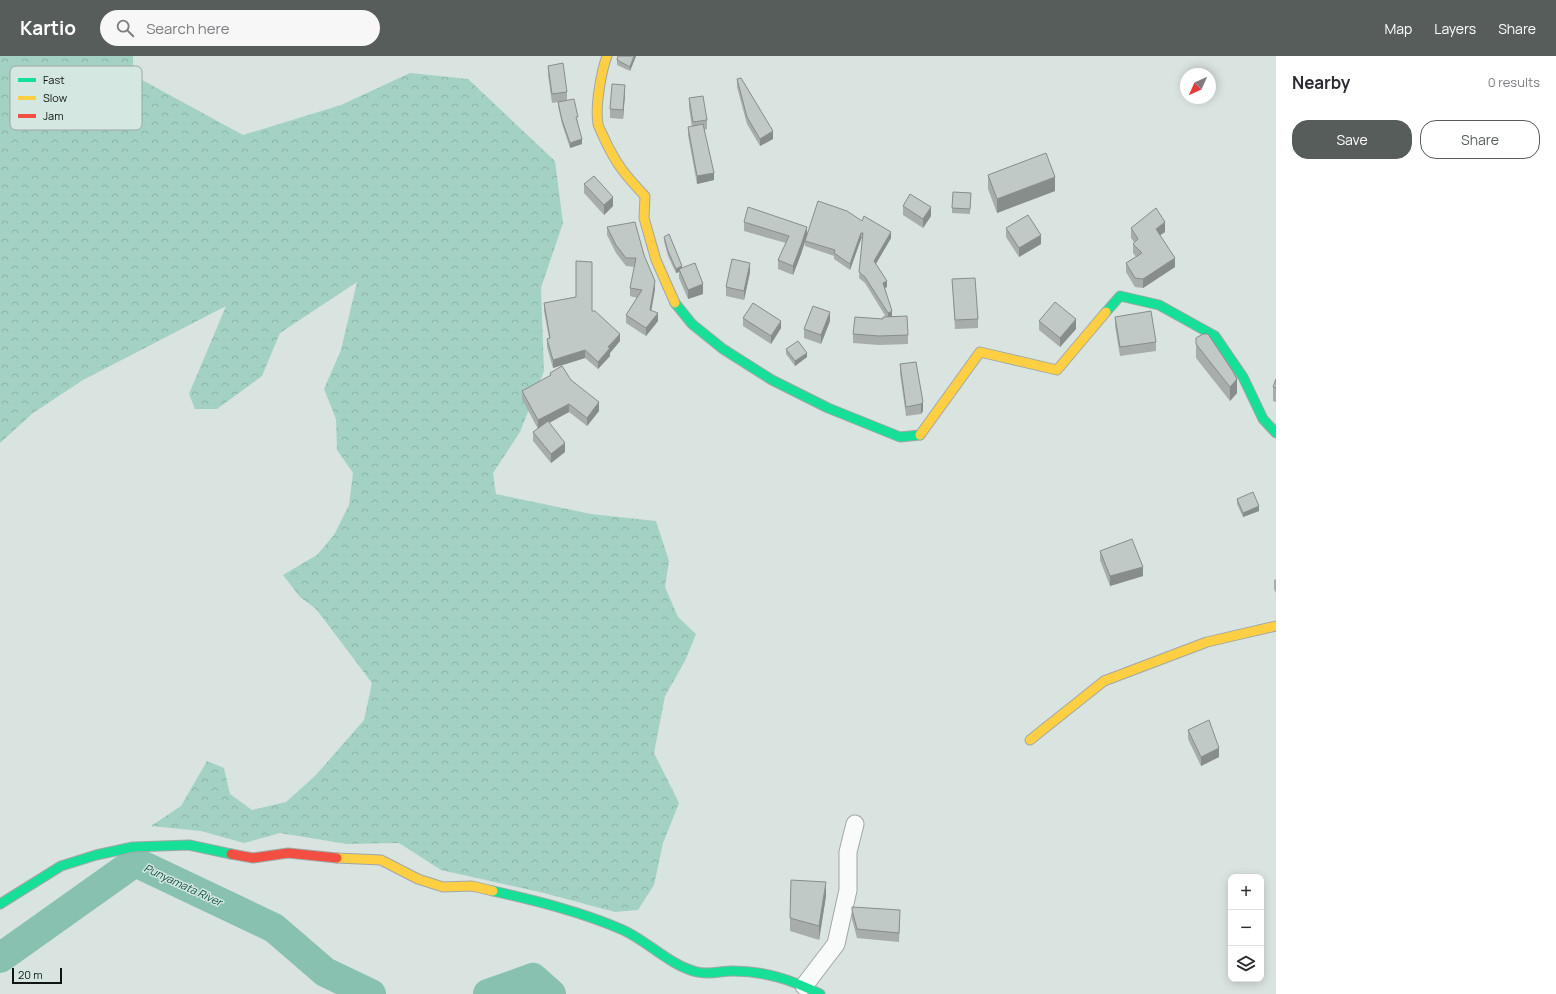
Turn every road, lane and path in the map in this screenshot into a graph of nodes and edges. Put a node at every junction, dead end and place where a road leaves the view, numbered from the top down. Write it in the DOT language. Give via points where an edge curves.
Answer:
graph roads {
  1 [pos="607,56"];
  2 [pos="1276,433"];
  3 [pos="1276,626"];
  4 [pos="1030,740"];
  5 [pos="855,824"];
  6 [pos="0,904"];
  7 [pos="804,986"];
  8 [pos="820,994"];
  1 -- 2 [label="street" via="598,101 598,124 614,159 644,196 644,218 649,237 676,306 692,324 723,348 772,380 828,408 900,437 921,435 980,352 1057,370 1120,296 1159,305 1215,336 1244,377 1263,419"];
  3 -- 4 [label="street" via="1207,642 1104,680"];
  5 -- 7 [label="street" via="848,852 848,890 836,944"];
  6 -- 7 [label="street" via="61,866 133,847 189,845 253,858 288,853 381,860 418,879 443,887 472,886 536,901 598,920 625,930 676,964 698,972 770,974"];
  7 -- 8 [label="street"];
}
